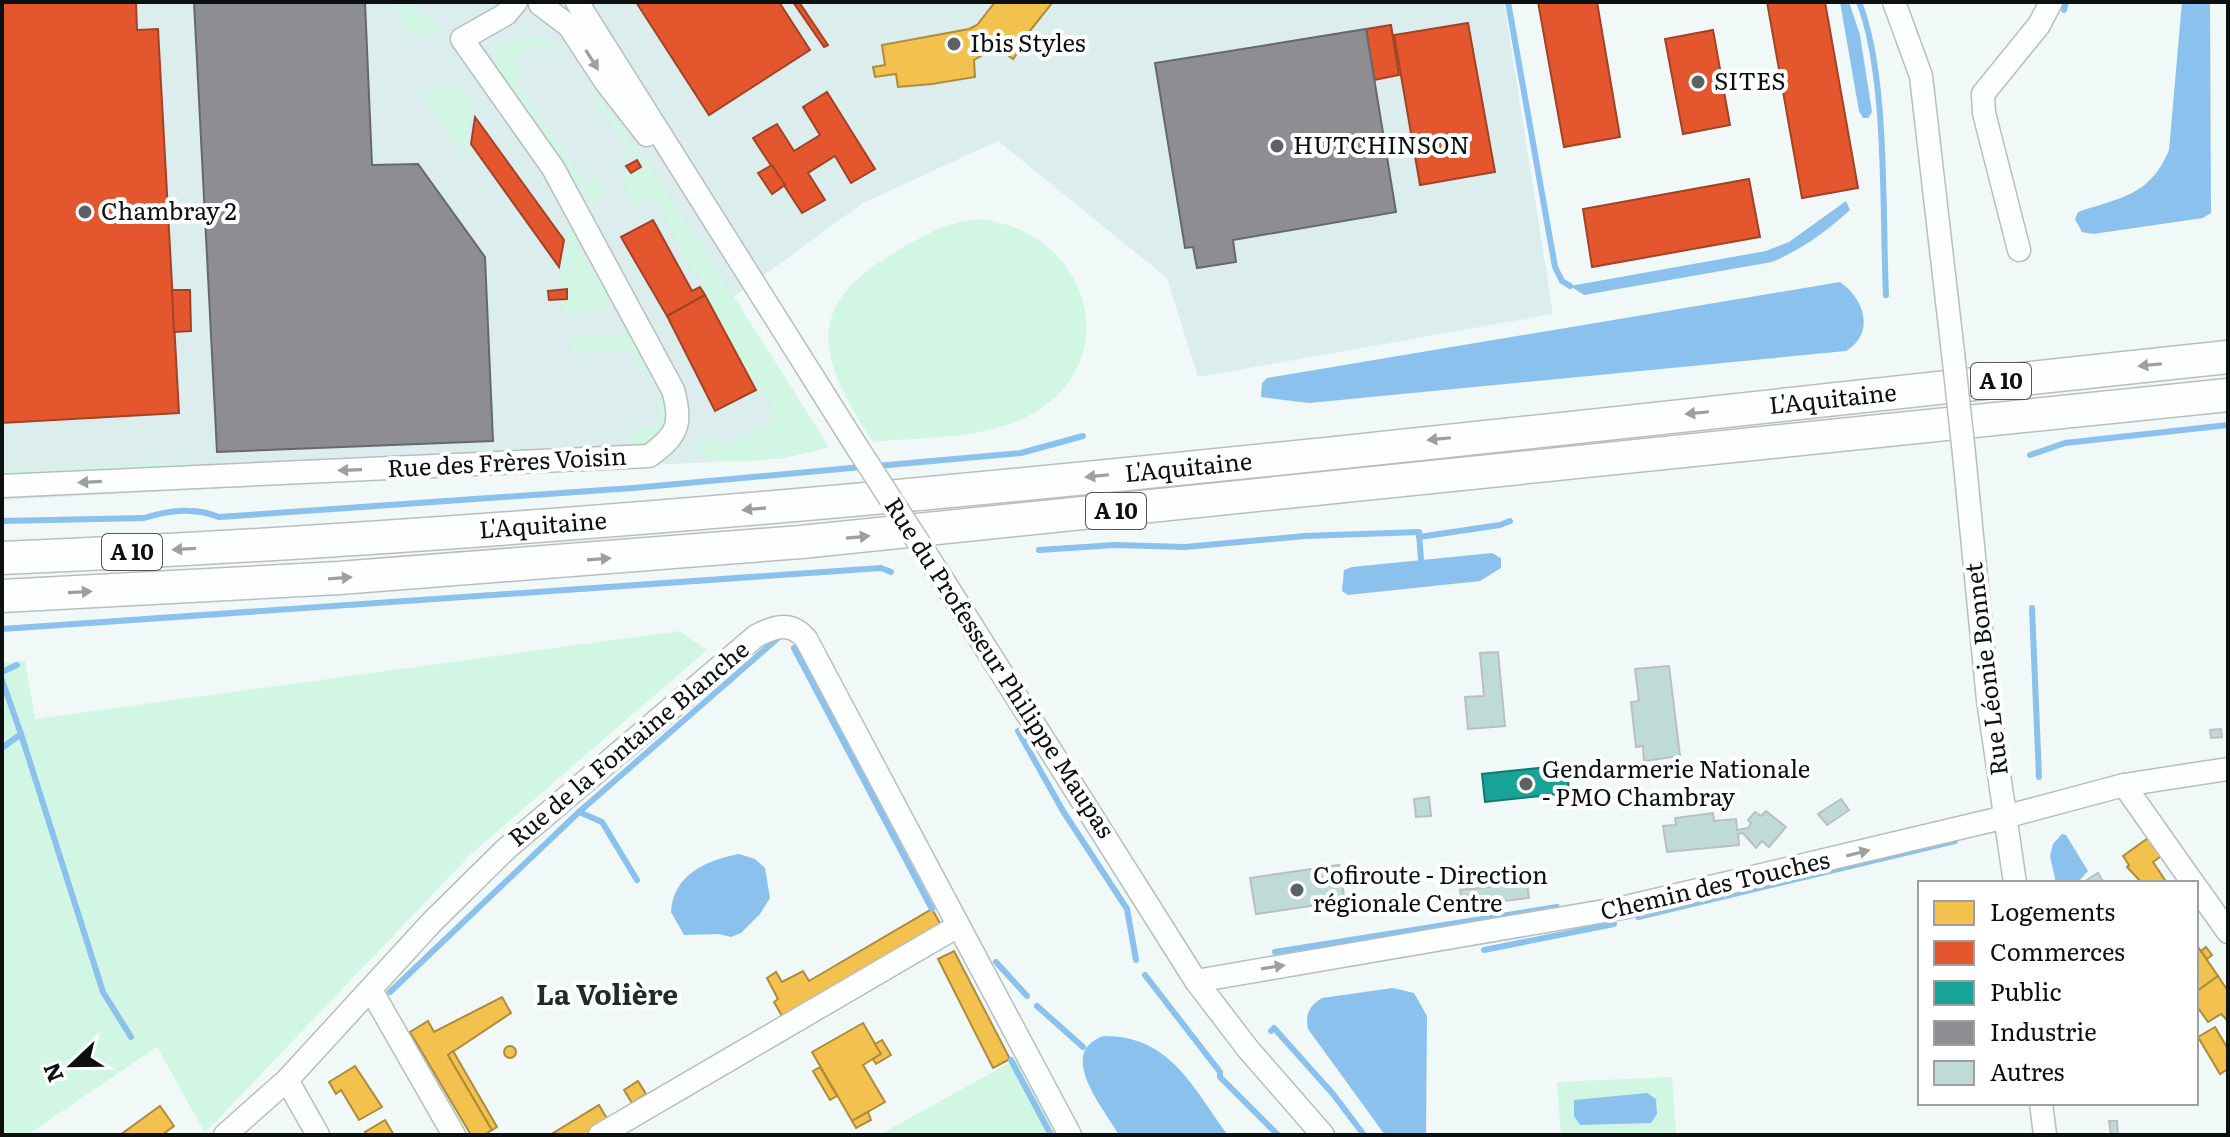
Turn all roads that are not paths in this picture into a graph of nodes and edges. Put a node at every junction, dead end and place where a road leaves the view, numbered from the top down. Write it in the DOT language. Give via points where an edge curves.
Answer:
graph roads {
  1 [pos="516,2"];
  2 [pos="577,2"];
  3 [pos="1894,2"];
  4 [pos="2051,2"];
  5 [pos="541,3"];
  6 [pos="692,188"];
  7 [pos="2019,250"];
  8 [pos="2228,357"];
  9 [pos="2228,395"];
  10 [pos="2,486"];
  11 [pos="2,558"];
  12 [pos="2,596"];
  13 [pos="2228,769"];
  14 [pos="2124,785"];
  15 [pos="2005,817"];
  16 [pos="2015,881"];
  17 [pos="2192,881"];
  18 [pos="2198,889"];
  19 [pos="958,926"];
  20 [pos="2228,932"];
  21 [pos="1196,981"];
  22 [pos="371,990"];
  23 [pos="287,1080"];
  24 [pos="2041,1105"];
  25 [pos="225,1135"];
  26 [pos="318,1135"];
  27 [pos="454,1135"];
  28 [pos="600,1135"];
  29 [pos="1070,1135"];
  30 [pos="1323,1135"];
  31 [pos="2045,1135"];
  1 -- 10 [label="street, Rue des Frères Voisin, one-way" via="506,14 462,39 589,228 673,390 678,422 674,435 649,456"];
  2 -- 6 [label="street, Rue du Professeur Philippe Maupas"];
  3 -- 15 [label="street, Rue Léonie Bonnet, bridge" via="1921,76"];
  4 -- 7 [label="street" via="2039,25 1983,94"];
  5 -- 6 [label="street, Rue du Professeur Philippe Maupas, one-way" via="569,26 605,81"];
  6 -- 21 [label="street, Rue du Professeur Philippe Maupas, bridge"];
  8 -- 11 [label="highway, L'Aquitaine / A 10, one-way" via="798,505 367,538"];
  12 -- 9 [label="highway, L'Aquitaine / A 10, one-way" via="354,577 786,544"];
  13 -- 14 [label="street, Chemin des Touches"];
  14 -- 15 [label="street, Chemin des Touches"];
  14 -- 17 [label="street"];
  15 -- 16 [label="street, Rue Léonie Bonnet"];
  21 -- 15 [label="street, Chemin des Touches, one-way" via="1622,908"];
  18 -- 20 [label="street"];
  19 -- 22 [label="street, Rue de la Fontaine Blanche" via="806,639 798,629 785,626 756,636 506,849"];
  19 -- 28 [label="street"];
  19 -- 29 [label="street, Rue de la Fontaine Blanche"];
  21 -- 30 [label="street, Rue du Professeur Philippe Maupas"];
  22 -- 23 [label="street, Rue de la Fontaine Blanche"];
  22 -- 27 [label="street"];
  23 -- 25 [label="street, Rue de la Fontaine Blanche"];
  23 -- 26 [label="street"];
  24 -- 31 [label="street"];
}
